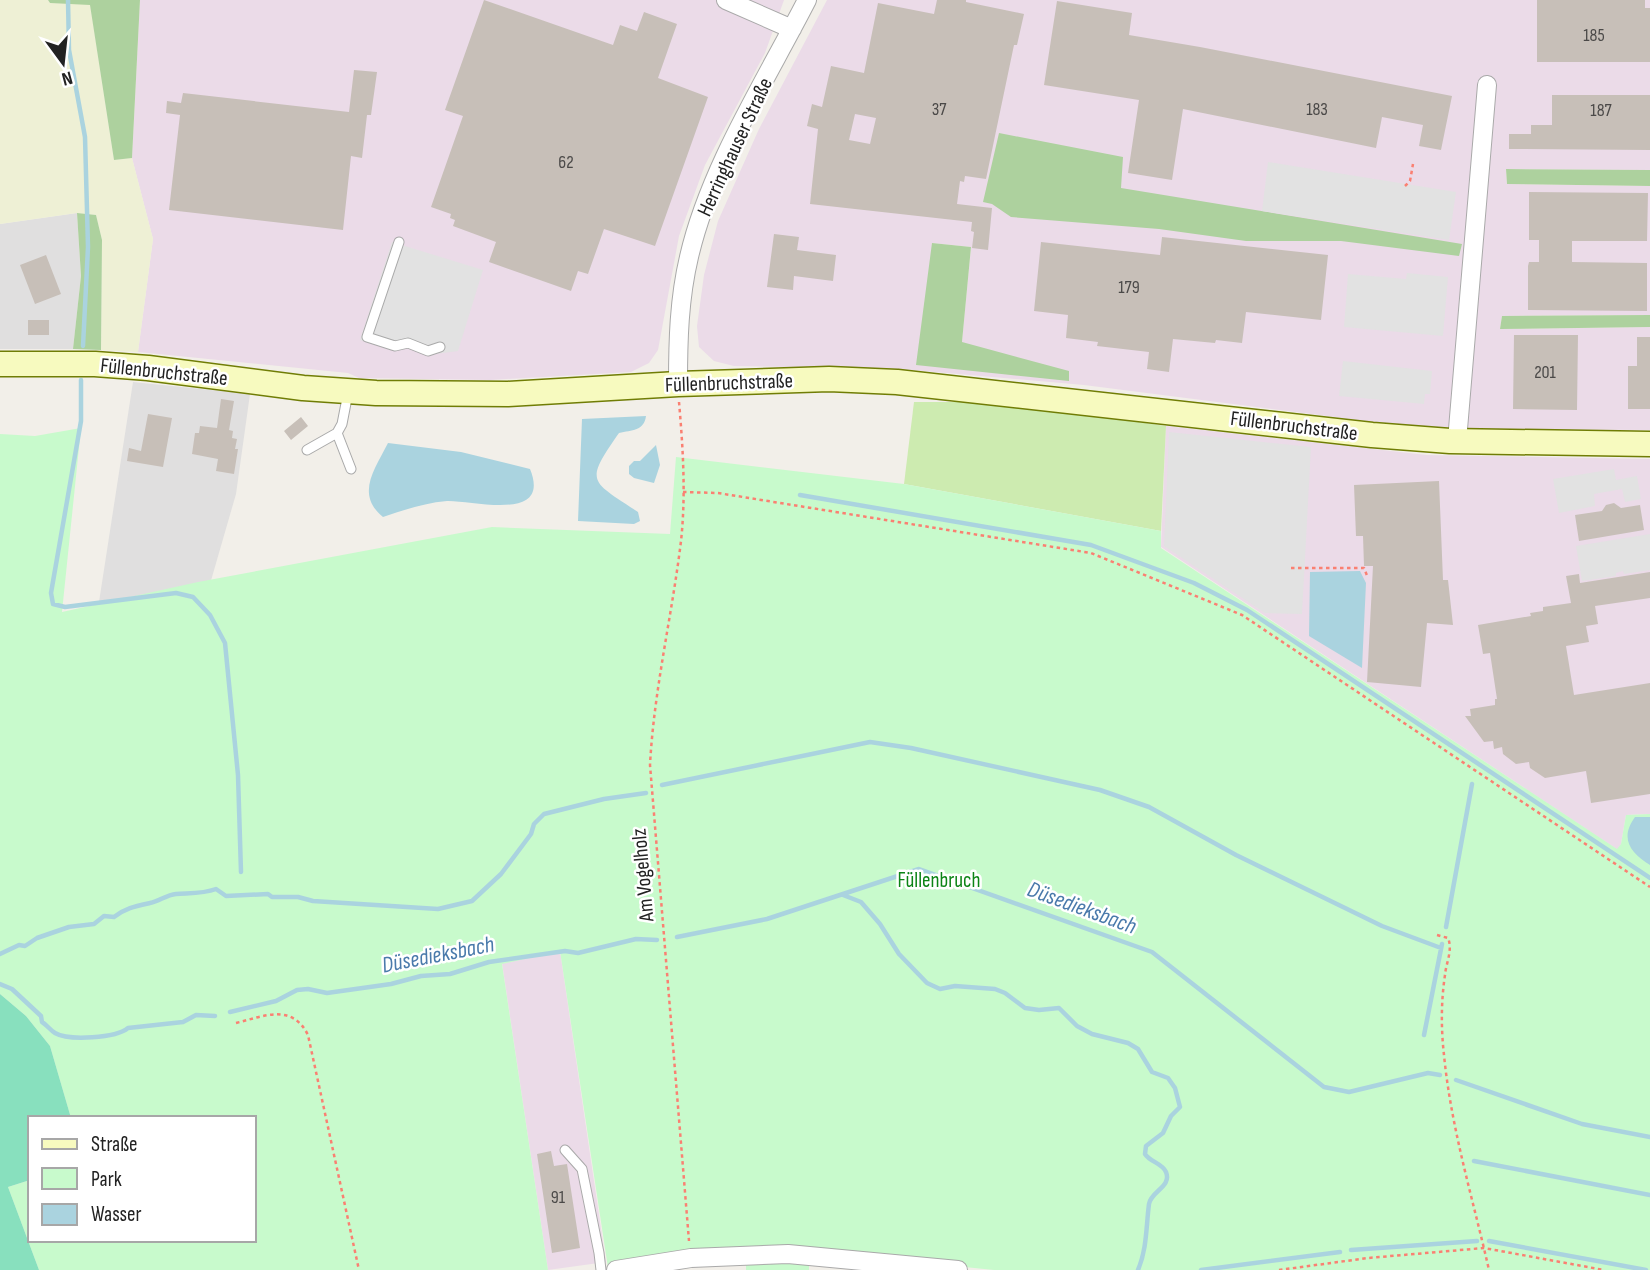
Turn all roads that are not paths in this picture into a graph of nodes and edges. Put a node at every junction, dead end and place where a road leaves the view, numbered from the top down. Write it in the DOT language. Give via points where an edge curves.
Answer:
graph roads {
  1 [pos="726,0"];
  2 [pos="807,0"];
  3 [pos="792,29"];
  4 [pos="1487,85"];
  5 [pos="399,242"];
  6 [pos="440,347"];
  7 [pos="0,364"];
  8 [pos="678,384"];
  9 [pos="348,391"];
  10 [pos="337,433"];
  11 [pos="1457,441"];
  12 [pos="1650,444"];
  13 [pos="307,450"];
  14 [pos="351,469"];
  15 [pos="565,1150"];
  16 [pos="601,1270"];
  17 [pos="616,1270"];
  18 [pos="958,1270"];
  1 -- 3 [label="street"];
  2 -- 3 [label="street, Herringhauser Straße"];
  3 -- 8 [label="street, Herringhauser Straße" via="699,221 679,319"];
  4 -- 11 [label="street"];
  5 -- 6 [label="lane" via="367,337 428,351"];
  7 -- 9 [label="street, Füllenbruchstraße" via="148,368"];
  8 -- 9 [label="street, Füllenbruchstraße" via="508,394"];
  8 -- 11 [label="street, Füllenbruchstraße" via="829,379 897,382"];
  9 -- 10 [label="lane"];
  10 -- 13 [label="lane"];
  10 -- 14 [label="lane"];
  11 -- 12 [label="street, Füllenbruchstraße"];
  15 -- 16 [label="lane" via="582,1170"];
  17 -- 18 [label="street" via="691,1258 788,1254"];
}
